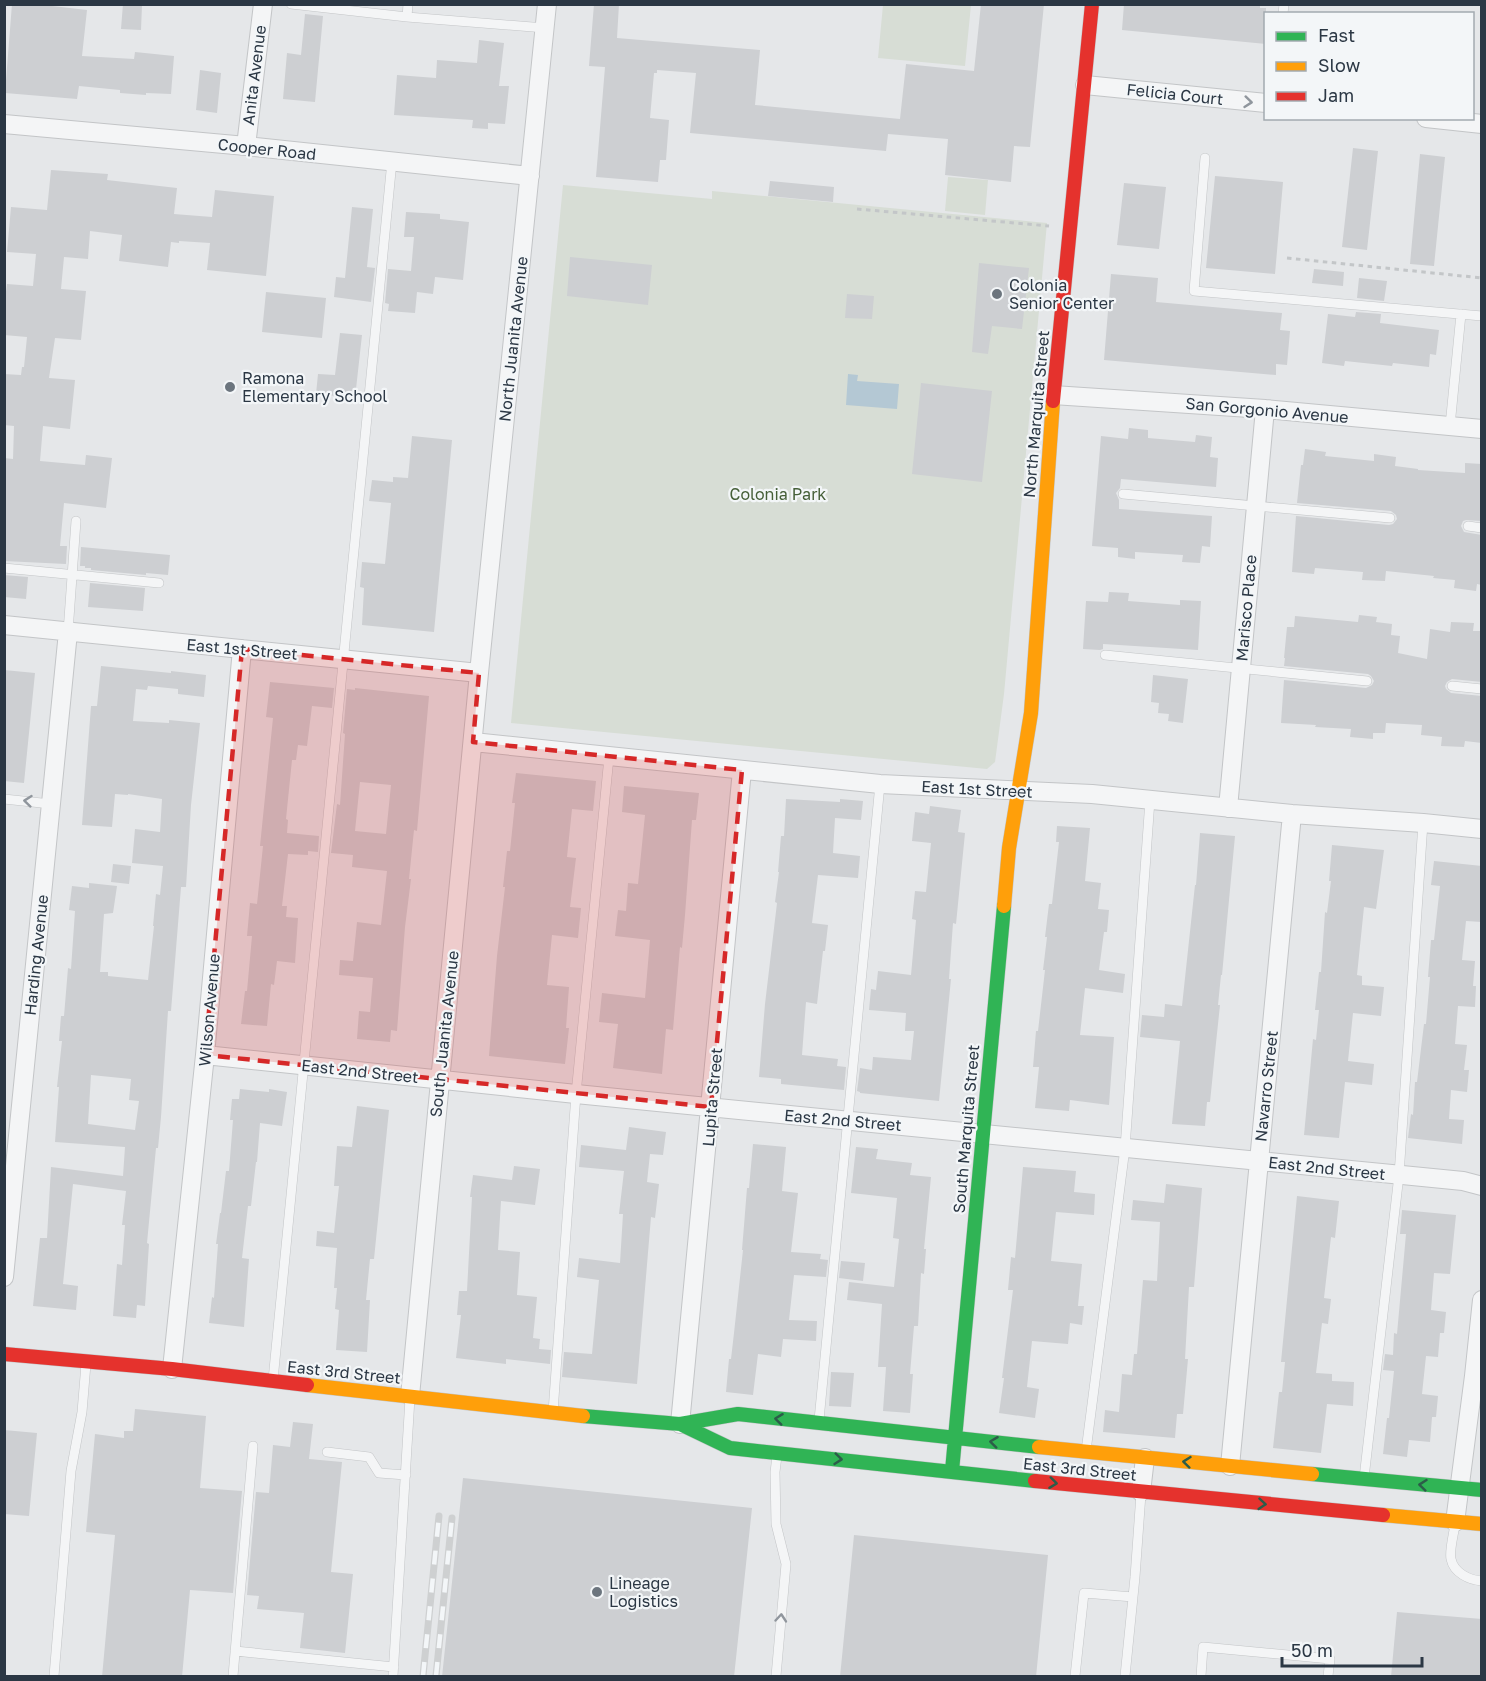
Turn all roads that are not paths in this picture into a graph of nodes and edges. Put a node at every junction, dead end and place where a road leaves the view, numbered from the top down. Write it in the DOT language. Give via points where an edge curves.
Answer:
graph roads {
  1 [pos="263,4"];
  2 [pos="291,4"];
  3 [pos="408,4"];
  4 [pos="547,4"];
  5 [pos="1092,4"];
  6 [pos="407,17"];
  7 [pos="545,28"];
  8 [pos="1085,85"];
  9 [pos="1264,104"];
  10 [pos="1445,120"];
  11 [pos="4,124"];
  12 [pos="1482,124"];
  13 [pos="246,146"];
  14 [pos="1205,158"];
  15 [pos="392,161"];
  16 [pos="530,176"];
  17 [pos="1461,314"];
  18 [pos="1482,316"];
  19 [pos="1053,395"];
  20 [pos="1264,409"];
  21 [pos="1450,426"];
  22 [pos="1482,429"];
  23 [pos="1123,494"];
  24 [pos="1256,506"];
  25 [pos="1390,518"];
  26 [pos="76,521"];
  27 [pos="1468,526"];
  28 [pos="1482,528"];
  29 [pos="4,568"];
  30 [pos="72,574"];
  31 [pos="159,583"];
  32 [pos="4,625"];
  33 [pos="68,632"];
  34 [pos="242,649"];
  35 [pos="1105,655"];
  36 [pos="343,658"];
  37 [pos="1241,668"];
  38 [pos="479,673"];
  39 [pos="1367,681"];
  40 [pos="1452,686"];
  41 [pos="1482,689"];
  42 [pos="473,742"];
  43 [pos="609,757"];
  44 [pos="742,770"];
  45 [pos="880,784"];
  46 [pos="1019,791"];
  47 [pos="4,799"];
  48 [pos="1150,800"];
  49 [pos="51,804"];
  50 [pos="1228,808"];
  51 [pos="1292,814"];
  52 [pos="1423,824"];
  53 [pos="1482,830"];
  54 [pos="205,1055"];
  55 [pos="303,1065"];
  56 [pos="440,1079"];
  57 [pos="576,1094"];
  58 [pos="711,1107"];
  59 [pos="847,1121"];
  60 [pos="983,1133"];
  61 [pos="1125,1148"];
  62 [pos="1259,1161"];
  63 [pos="1399,1176"];
  64 [pos="1482,1186"];
  65 [pos="4,1277"];
  66 [pos="1482,1300"];
  67 [pos="4,1354"];
  68 [pos="86,1362"];
  69 [pos="172,1370"];
  70 [pos="1478,1376"];
  71 [pos="273,1380"];
  72 [pos="410,1396"];
  73 [pos="552,1413"];
  74 [pos="680,1424"];
  75 [pos="818,1424"];
  76 [pos="955,1437"];
  77 [pos="253,1446"];
  78 [pos="327,1452"];
  79 [pos="1085,1452"];
  80 [pos="777,1453"];
  81 [pos="1145,1458"];
  82 [pos="1230,1466"];
  83 [pos="952,1471"];
  84 [pos="406,1475"];
  85 [pos="1364,1478"];
  86 [pos="1459,1489"];
  87 [pos="1482,1490"];
  88 [pos="1141,1492"];
  89 [pos="1455,1522"];
  90 [pos="1482,1524"];
  91 [pos="1482,1581"];
  92 [pos="1133,1597"];
  93 [pos="236,1651"];
  94 [pos="394,1672"];
  95 [pos="54,1677"];
  96 [pos="233,1677"];
  97 [pos="776,1677"];
  98 [pos="1075,1677"];
  99 [pos="1125,1677"];
  100 [pos="1201,1677"];
  101 [pos="1328,1677"];
  1 -- 13 [label="street, Anita Avenue"];
  2 -- 6 [label="lane"];
  3 -- 6 [label="lane"];
  4 -- 7 [label="street, North Juanita Avenue"];
  5 -- 8 [label="street, North Marquita Street"];
  6 -- 7 [label="lane"];
  7 -- 16 [label="street, North Juanita Avenue"];
  8 -- 9 [label="street, Felicia Court, one-way"];
  8 -- 19 [label="street, North Marquita Street"];
  10 -- 12 [label="street"];
  11 -- 13 [label="street, Cooper Road"];
  13 -- 15 [label="street, Cooper Road"];
  14 -- 17 [label="lane" via="1194,291"];
  15 -- 16 [label="street, Cooper Road"];
  15 -- 36 [label="lane"];
  16 -- 38 [label="street, North Juanita Avenue"];
  17 -- 18 [label="lane"];
  17 -- 21 [label="lane"];
  19 -- 20 [label="street, San Gorgonio Avenue"];
  19 -- 46 [label="street, North Marquita Street" via="1031,713"];
  20 -- 21 [label="street, San Gorgonio Avenue"];
  20 -- 24 [label="street, Marisco Place"];
  21 -- 22 [label="street, San Gorgonio Avenue"];
  23 -- 24 [label="lane"];
  24 -- 25 [label="lane"];
  24 -- 37 [label="street, Marisco Place"];
  26 -- 30 [label="lane"];
  27 -- 28 [label="lane"];
  29 -- 30 [label="lane"];
  30 -- 31 [label="lane"];
  30 -- 33 [label="lane"];
  32 -- 33 [label="street, East 1st Street"];
  33 -- 34 [label="street, East 1st Street"];
  33 -- 49 [label="street, Harding Avenue"];
  34 -- 36 [label="street, East 1st Street"];
  34 -- 54 [label="street, Wilson Avenue"];
  35 -- 37 [label="lane"];
  36 -- 38 [label="street, East 1st Street"];
  36 -- 55 [label="lane"];
  37 -- 39 [label="lane"];
  37 -- 50 [label="street, Marisco Place"];
  38 -- 42 [label="street, South Juanita Avenue"];
  40 -- 41 [label="lane"];
  42 -- 43 [label="street, East 1st Street"];
  42 -- 56 [label="street, South Juanita Avenue"];
  43 -- 44 [label="street, East 1st Street"];
  43 -- 57 [label="lane"];
  44 -- 45 [label="street, East 1st Street"];
  44 -- 58 [label="street, Lupita Street"];
  45 -- 46 [label="street, East 1st Street"];
  45 -- 59 [label="lane"];
  46 -- 48 [label="street, East 1st Street"];
  46 -- 60 [label="street, South Marquita Street" via="1009,848"];
  49 -- 47 [label="lane, one-way"];
  48 -- 50 [label="street, East 1st Street"];
  48 -- 61 [label="lane"];
  49 -- 65 [label="street, Harding Avenue"];
  50 -- 51 [label="street, East 1st Street"];
  51 -- 52 [label="street, East 1st Street"];
  51 -- 62 [label="street, Navarro Street"];
  52 -- 53 [label="street, East 1st Street"];
  52 -- 63 [label="lane"];
  54 -- 55 [label="street, East 2nd Street"];
  54 -- 69 [label="street, Wilson Avenue"];
  55 -- 56 [label="street, East 2nd Street"];
  55 -- 71 [label="lane"];
  56 -- 57 [label="street, East 2nd Street"];
  56 -- 72 [label="street, South Juanita Avenue"];
  57 -- 58 [label="street, East 2nd Street"];
  57 -- 73 [label="lane"];
  58 -- 59 [label="street, East 2nd Street"];
  58 -- 74 [label="street, Lupita Street"];
  59 -- 60 [label="street, East 2nd Street"];
  59 -- 75 [label="lane"];
  60 -- 61 [label="street, East 2nd Street"];
  60 -- 76 [label="street, South Marquita Street"];
  61 -- 62 [label="street, East 2nd Street"];
  61 -- 79 [label="lane"];
  62 -- 63 [label="street, East 2nd Street"];
  62 -- 82 [label="street, Navarro Street"];
  63 -- 64 [label="street, East 2nd Street"];
  63 -- 85 [label="lane"];
  66 -- 70 [label="street"];
  67 -- 68 [label="street, East 3rd Street"];
  68 -- 69 [label="street, East 3rd Street"];
  68 -- 95 [label="lane" via="71,1471"];
  69 -- 71 [label="street, East 3rd Street"];
  70 -- 86 [label="street"];
  71 -- 72 [label="street, East 3rd Street"];
  72 -- 73 [label="street, East 3rd Street"];
  72 -- 84 [label="lane"];
  73 -- 74 [label="street, East 3rd Street"];
  75 -- 74 [label="street, East 3rd Street, one-way" via="738,1414"];
  74 -- 80 [label="street, East 3rd Street" via="730,1448"];
  75 -- 76 [label="street, East 3rd Street"];
  79 -- 76 [label="street, East 3rd Street, one-way"];
  76 -- 83 [label="street, South Marquita Street"];
  77 -- 93 [label="lane"];
  78 -- 84 [label="lane" via="369,1457 379,1473"];
  79 -- 81 [label="street, East 3rd Street"];
  80 -- 83 [label="street, East 3rd Street, one-way"];
  97 -- 80 [label="lane, one-way" via="786,1564 776,1524"];
  82 -- 81 [label="street, East 3rd Street, one-way"];
  81 -- 88 [label="street"];
  82 -- 85 [label="street, East 3rd Street"];
  83 -- 88 [label="street, East 3rd Street, one-way"];
  84 -- 94 [label="lane"];
  86 -- 85 [label="street, East 3rd Street, one-way"];
  86 -- 87 [label="street, East 3rd Street"];
  86 -- 89 [label="street"];
  88 -- 89 [label="street, East 3rd Street, one-way"];
  88 -- 92 [label="lane"];
  89 -- 90 [label="street, East 3rd Street"];
  89 -- 91 [label="lane" via="1450,1558 1457,1571 1471,1580"];
  92 -- 98 [label="lane" via="1084,1593"];
  92 -- 99 [label="lane"];
  93 -- 94 [label="lane"];
  93 -- 96 [label="lane"];
  100 -- 101 [label="lane" via="1203,1647 1330,1659"];
}
